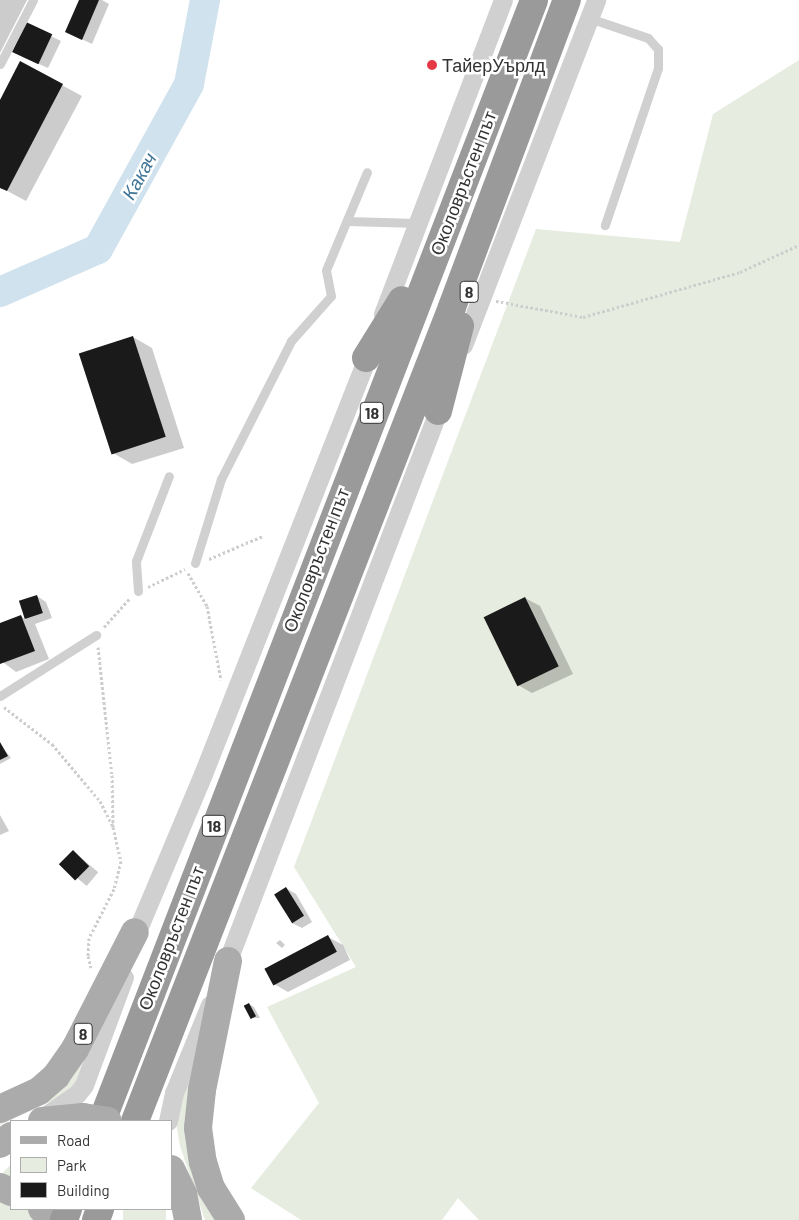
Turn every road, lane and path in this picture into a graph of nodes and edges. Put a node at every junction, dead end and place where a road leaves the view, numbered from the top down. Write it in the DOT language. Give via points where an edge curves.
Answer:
graph roads {
  1 [pos="33,0"];
  2 [pos="503,0"];
  3 [pos="534,0"];
  4 [pos="567,0"];
  5 [pos="596,0"];
  6 [pos="589,18"];
  7 [pos="0,64"];
  8 [pos="367,172"];
  9 [pos="500,172"];
  10 [pos="347,221"];
  11 [pos="417,223"];
  12 [pos="449,225"];
  13 [pos="605,225"];
  14 [pos="799,245"];
  15 [pos="481,299"];
  16 [pos="366,358"];
  17 [pos="438,411"];
  18 [pos="169,476"];
  19 [pos="263,536"];
  20 [pos="195,563"];
  21 [pos="186,568"];
  22 [pos="138,591"];
  23 [pos="96,635"];
  24 [pos="221,684"];
  25 [pos="0,696"];
  26 [pos="0,703"];
  27 [pos="113,827"];
  28 [pos="135,932"];
  29 [pos="228,961"];
  30 [pos="94,976"];
  31 [pos="0,1109"];
  32 [pos="39,1120"];
  33 [pos="97,1120"];
  34 [pos="135,1120"];
  35 [pos="168,1120"];
  36 [pos="10,1135"];
  37 [pos="0,1144"];
  38 [pos="172,1171"];
  39 [pos="44,1210"];
  40 [pos="63,1220"];
  41 [pos="188,1220"];
  42 [pos="231,1220"];
  1 -- 7 [label="lane"];
  2 -- 11 [label="street"];
  3 -- 12 [label="highway, Околовръстен път / 18"];
  4 -- 9 [label="highway, Околовръстен път / 8"];
  5 -- 6 [label="street"];
  6 -- 13 [label="lane" via="648,38 658,49 658,68"];
  6 -- 15 [label="street"];
  8 -- 10 [label="lane"];
  9 -- 17 [label="highway, 8"];
  9 -- 34 [label="highway, Околовръстен път / 18" via="452,307"];
  10 -- 11 [label="lane"];
  10 -- 20 [label="lane" via="326,270 331,296 291,341 221,479"];
  11 -- 16 [label="street"];
  12 -- 16 [label="highway, 8"];
  12 -- 33 [label="highway, Околовръстен път / 18" via="417,296"];
  14 -- 15 [label="path" via="740,272 583,317"];
  15 -- 17 [label="street"];
  16 -- 28 [label="street, 8" via="203,774"];
  17 -- 29 [label="street, 8"];
  18 -- 22 [label="lane" via="136,561"];
  19 -- 20 [label="path" via="221,557"];
  20 -- 21 [label="path"];
  21 -- 22 [label="path"];
  21 -- 24 [label="path" via="207,606"];
  22 -- 23 [label="path"];
  23 -- 25 [label="lane"];
  23 -- 27 [label="path" via="112,775"];
  26 -- 27 [label="path" via="52,744 100,801"];
  27 -- 30 [label="path" via="121,861 114,889 89,938 88,956"];
  28 -- 31 [label="main road, 8" via="75,1049 56,1076 39,1091"];
  28 -- 32 [label="street" via="126,970 84,1085 77,1094"];
  29 -- 35 [label="street, 8" via="174,1093"];
  29 -- 42 [label="main road" via="202,1090 198,1128 211,1188"];
  36 -- 37 [label="main road"];
  38 -- 41 [label="main road" via="183,1194"];
  39 -- 40 [label="main road"];
}
